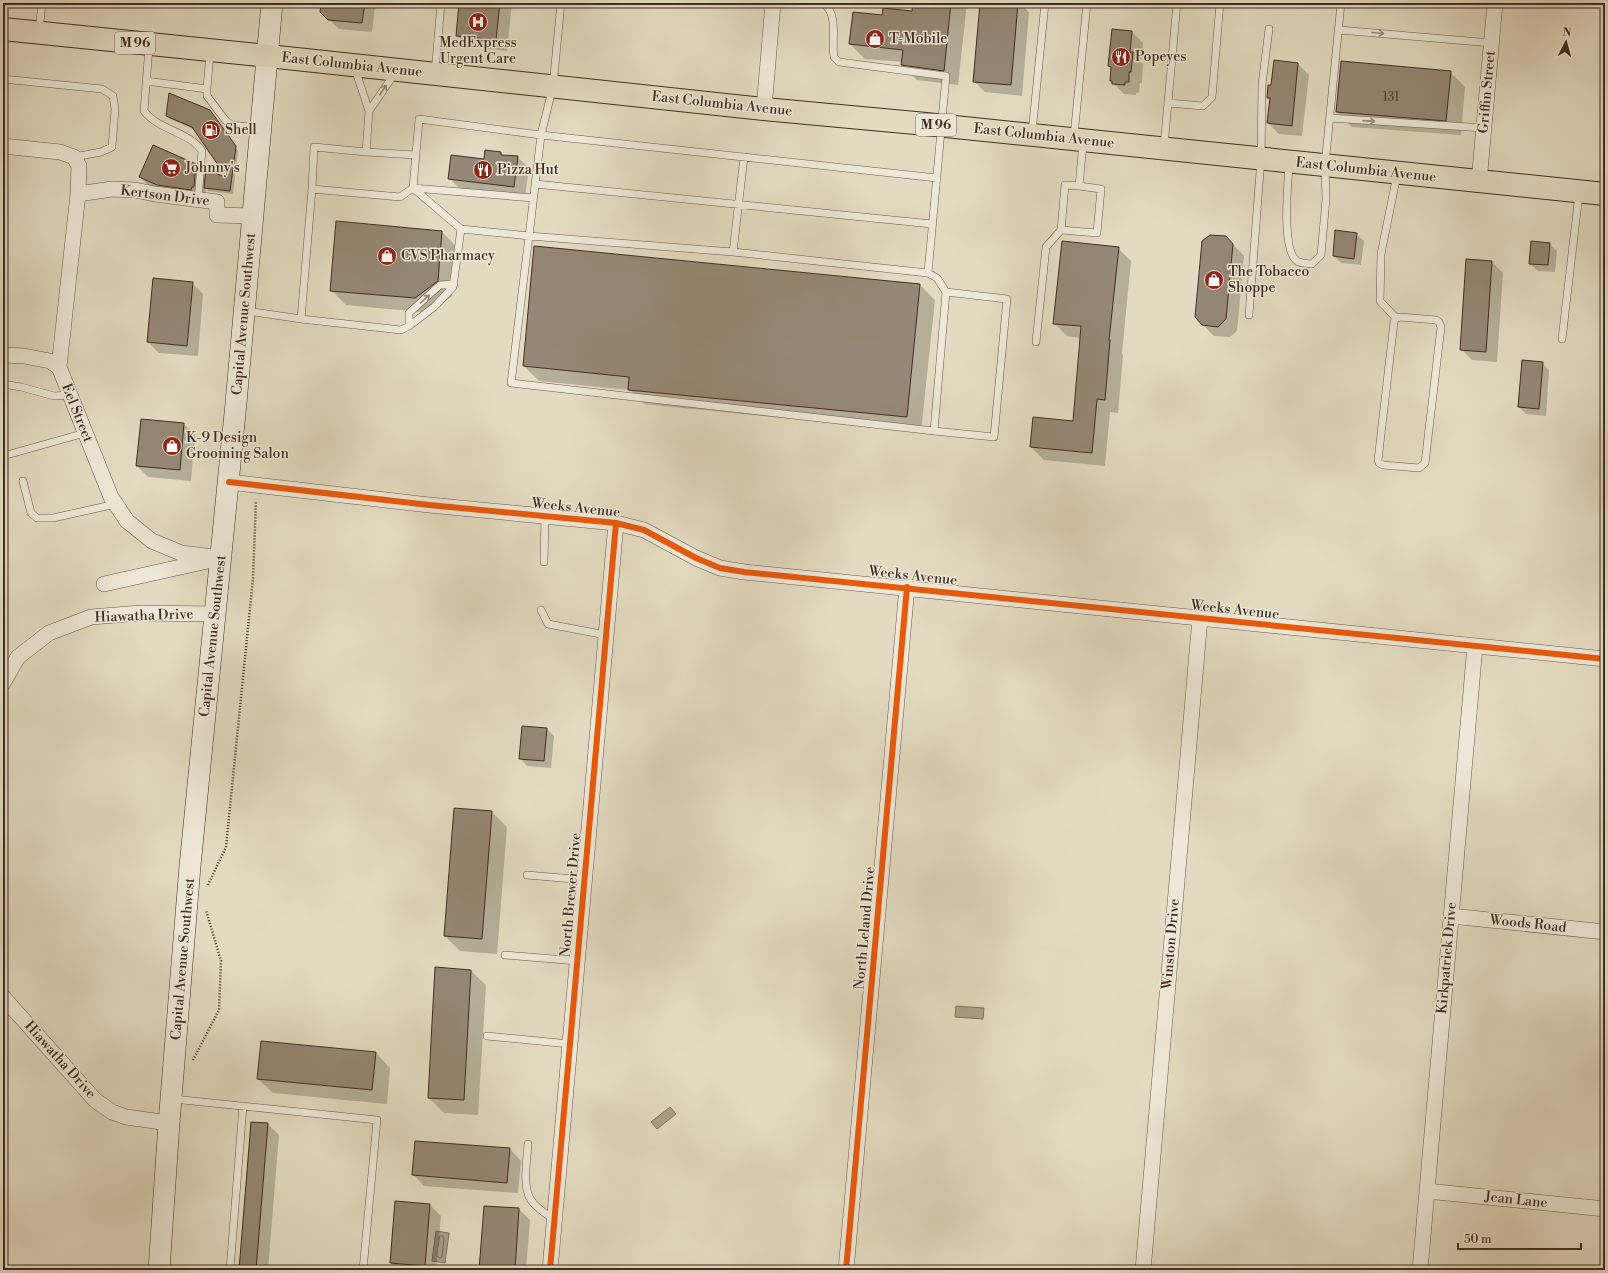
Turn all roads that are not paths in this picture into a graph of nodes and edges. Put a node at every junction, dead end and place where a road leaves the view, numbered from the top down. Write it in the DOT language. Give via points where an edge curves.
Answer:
graph roads {
  1 [pos="42,3"];
  2 [pos="272,3"];
  3 [pos="441,3"];
  4 [pos="562,3"];
  5 [pos="773,3"];
  6 [pos="824,3"];
  7 [pos="1045,3"];
  8 [pos="1087,3"];
  9 [pos="1177,3"];
  10 [pos="1220,3"];
  11 [pos="1341,3"];
  12 [pos="1495,3"];
  13 [pos="1577,3"];
  14 [pos="1590,4"];
  15 [pos="1269,29"];
  16 [pos="3,30"];
  17 [pos="1339,30"];
  18 [pos="38,33"];
  19 [pos="1492,43"];
  20 [pos="149,45"];
  21 [pos="210,50"];
  22 [pos="268,56"];
  23 [pos="353,65"];
  24 [pos="397,70"];
  25 [pos="435,74"];
  26 [pos="3,79"];
  27 [pos="146,81"];
  28 [pos="553,86"];
  29 [pos="207,89"];
  30 [pos="1168,103"];
  31 [pos="764,109"];
  32 [pos="369,111"];
  33 [pos="1330,118"];
  34 [pos="942,126"];
  35 [pos="1484,128"];
  36 [pos="262,129"];
  37 [pos="541,135"];
  38 [pos="1032,135"];
  39 [pos="1078,140"];
  40 [pos="3,146"];
  41 [pos="1164,149"];
  42 [pos="366,152"];
  43 [pos="416,155"];
  44 [pos="74,157"];
  45 [pos="744,157"];
  46 [pos="1261,159"];
  47 [pos="1289,162"];
  48 [pos="1325,165"];
  49 [pos="1398,173"];
  50 [pos="937,178"];
  51 [pos="1479,182"];
  52 [pos="535,184"];
  53 [pos="1079,186"];
  54 [pos="413,188"];
  55 [pos="312,189"];
  56 [pos="1579,192"];
  57 [pos="78,194"];
  58 [pos="1605,194"];
  59 [pos="533,198"];
  60 [pos="198,200"];
  61 [pos="738,204"];
  62 [pos="254,216"];
  63 [pos="932,224"];
  64 [pos="461,229"];
  65 [pos="1061,230"];
  66 [pos="529,236"];
  67 [pos="733,252"];
  68 [pos="928,273"];
  69 [pos="454,284"];
  70 [pos="946,292"];
  71 [pos="244,310"];
  72 [pos="1249,314"];
  73 [pos="1396,318"];
  74 [pos="301,319"];
  75 [pos="409,326"];
  76 [pos="1562,339"];
  77 [pos="1036,342"];
  78 [pos="3,355"];
  79 [pos="58,368"];
  80 [pos="3,384"];
  81 [pos="70,395"];
  82 [pos="934,431"];
  83 [pos="85,433"];
  84 [pos="3,456"];
  85 [pos="23,480"];
  86 [pos="228,482"];
  87 [pos="116,504"];
  88 [pos="545,516"];
  89 [pos="616,523"];
  90 [pos="221,558"];
  91 [pos="544,562"];
  92 [pos="104,584"];
  93 [pos="907,587"];
  94 [pos="541,610"];
  95 [pos="215,614"];
  96 [pos="1200,618"];
  97 [pos="606,635"];
  98 [pos="1475,646"];
  99 [pos="1605,658"];
  100 [pos="3,683"];
  101 [pos="527,875"];
  102 [pos="585,880"];
  103 [pos="1451,916"];
  104 [pos="1605,932"];
  105 [pos="505,955"];
  106 [pos="578,961"];
  107 [pos="3,997"];
  108 [pos="487,1036"];
  109 [pos="570,1044"];
  110 [pos="171,1098"];
  111 [pos="243,1106"];
  112 [pos="169,1123"];
  113 [pos="528,1144"];
  114 [pos="1427,1191"];
  115 [pos="1605,1209"];
  116 [pos="555,1220"];
  117 [pos="159,1270"];
  118 [pos="230,1270"];
  119 [pos="363,1270"];
  120 [pos="550,1270"];
  121 [pos="846,1270"];
  122 [pos="1143,1270"];
  123 [pos="1420,1270"];
  1 -- 18 [label="lane"];
  2 -- 22 [label="main road, Capital Avenue Southwest"];
  3 -- 25 [label="lane"];
  4 -- 28 [label="lane"];
  5 -- 31 [label="street"];
  6 -- 34 [label="lane" via="834,18 833,50 834,58 839,62 946,76"];
  7 -- 38 [label="lane"];
  8 -- 39 [label="lane"];
  9 -- 30 [label="lane"];
  10 -- 30 [label="lane" via="1212,98 1203,106"];
  11 -- 17 [label="lane"];
  12 -- 19 [label="street, Griffin Street"];
  13 -- 14 [label="lane"];
  15 -- 46 [label="lane" via="1262,85"];
  16 -- 18 [label="main road, M 96"];
  17 -- 19 [label="lane, one-way"];
  17 -- 33 [label="lane"];
  18 -- 20 [label="main road, M 96"];
  19 -- 35 [label="street, Griffin Street"];
  20 -- 21 [label="main road, M 96"];
  20 -- 27 [label="lane"];
  21 -- 22 [label="main road, M 96"];
  21 -- 29 [label="lane"];
  22 -- 23 [label="main road, East Columbia Avenue / M 96"];
  22 -- 36 [label="main road, Capital Avenue Southwest"];
  23 -- 24 [label="main road, East Columbia Avenue / M 96"];
  23 -- 32 [label="lane"];
  24 -- 25 [label="main road, East Columbia Avenue / M 96"];
  32 -- 24 [label="lane, one-way"];
  25 -- 28 [label="main road, East Columbia Avenue / M 96"];
  26 -- 44 [label="lane" via="102,89 113,96 115,109 112,147 101,152"];
  27 -- 29 [label="lane"];
  27 -- 60 [label="lane" via="144,111 149,118 190,140 202,151"];
  28 -- 31 [label="main road, East Columbia Avenue / M 96"];
  28 -- 37 [label="lane"];
  29 -- 36 [label="lane" via="207,96 226,121 232,125"];
  30 -- 41 [label="lane"];
  31 -- 34 [label="main road, East Columbia Avenue / M 96"];
  32 -- 42 [label="lane"];
  33 -- 35 [label="lane, one-way"];
  33 -- 48 [label="lane"];
  34 -- 38 [label="main road, East Columbia Avenue / M 96"];
  34 -- 50 [label="lane"];
  35 -- 51 [label="street, Griffin Street"];
  36 -- 62 [label="main road, Capital Avenue Southwest"];
  37 -- 43 [label="lane" via="419,119"];
  37 -- 45 [label="lane"];
  37 -- 52 [label="lane"];
  38 -- 39 [label="main road, East Columbia Avenue / M 96"];
  39 -- 41 [label="main road, East Columbia Avenue / M 96"];
  39 -- 53 [label="lane"];
  40 -- 44 [label="street" via="60,152"];
  41 -- 46 [label="main road, East Columbia Avenue / M 96"];
  42 -- 43 [label="lane"];
  42 -- 55 [label="lane" via="314,147"];
  43 -- 54 [label="lane"];
  44 -- 57 [label="street" via="79,166"];
  45 -- 50 [label="lane"];
  45 -- 61 [label="lane"];
  46 -- 47 [label="main road, East Columbia Avenue / M 96"];
  46 -- 72 [label="lane"];
  47 -- 48 [label="main road, East Columbia Avenue / M 96"];
  47 -- 48 [label="lane" via="1287,240 1290,253 1296,261 1312,264 1321,255 1326,199"];
  48 -- 49 [label="main road, East Columbia Avenue / M 96"];
  49 -- 51 [label="main road, East Columbia Avenue / M 96"];
  49 -- 73 [label="lane" via="1381,254 1380,301"];
  50 -- 63 [label="lane"];
  51 -- 56 [label="main road, East Columbia Avenue / M 96"];
  52 -- 59 [label="lane"];
  52 -- 61 [label="lane"];
  53 -- 65 [label="lane" via="1065,185"];
  53 -- 65 [label="lane" via="1101,189 1097,233"];
  54 -- 55 [label="lane" via="400,197"];
  54 -- 59 [label="lane"];
  54 -- 64 [label="lane"];
  55 -- 74 [label="lane"];
  56 -- 58 [label="main road, East Columbia Avenue / M 96"];
  56 -- 76 [label="lane"];
  57 -- 60 [label="street, Kertson Drive" via="112,189 135,190"];
  57 -- 79 [label="street, Eel Street"];
  59 -- 66 [label="lane"];
  60 -- 62 [label="street, Kertson Drive" via="217,202 216,215"];
  61 -- 63 [label="lane"];
  61 -- 67 [label="lane"];
  62 -- 71 [label="main road, Capital Avenue Southwest"];
  63 -- 68 [label="lane"];
  64 -- 66 [label="lane"];
  64 -- 69 [label="lane"];
  65 -- 77 [label="lane" via="1046,247"];
  66 -- 67 [label="lane"];
  66 -- 82 [label="lane" via="512,383"];
  67 -- 68 [label="lane"];
  68 -- 70 [label="lane" via="937,278"];
  69 -- 75 [label="lane" via="434,307"];
  75 -- 69 [label="lane, one-way" via="409,313 440,285"];
  70 -- 82 [label="lane"];
  70 -- 82 [label="lane" via="1007,299 994,437"];
  71 -- 74 [label="lane"];
  71 -- 86 [label="main road, Capital Avenue Southwest"];
  73 -- 73 [label="lane" via="1378,460 1383,465 1419,468 1425,463 1441,327 1436,320"];
  74 -- 75 [label="lane" via="401,330"];
  78 -- 79 [label="street" via="50,361"];
  79 -- 81 [label="street, Eel Street"];
  80 -- 81 [label="lane" via="54,396"];
  81 -- 83 [label="street, Eel Street"];
  83 -- 84 [label="lane"];
  83 -- 87 [label="street, Eel Street"];
  85 -- 87 [label="lane" via="32,513 37,518 52,518"];
  86 -- 88 [label="street, Weeks Avenue"];
  86 -- 90 [label="main road, Capital Avenue Southwest"];
  87 -- 90 [label="street, Eel Street" via="127,521 152,541 181,553"];
  88 -- 89 [label="street, Weeks Avenue"];
  88 -- 91 [label="lane"];
  89 -- 93 [label="street, Weeks Avenue" via="644,530 720,568"];
  89 -- 97 [label="street, North Brewer Drive"];
  90 -- 92 [label="street"];
  90 -- 95 [label="main road, Capital Avenue Southwest"];
  93 -- 96 [label="street, Weeks Avenue"];
  93 -- 121 [label="street, North Leland Drive"];
  94 -- 97 [label="lane" via="548,624"];
  95 -- 100 [label="street, Hiawatha Drive" via="141,613 91,617 49,633 18,657"];
  95 -- 110 [label="main road, Capital Avenue Southwest" via="190,866"];
  96 -- 98 [label="street, Weeks Avenue"];
  96 -- 122 [label="street, Winston Drive"];
  97 -- 102 [label="street, North Brewer Drive"];
  98 -- 99 [label="street, Weeks Avenue"];
  98 -- 103 [label="street, Kirkpatrick Drive"];
  101 -- 102 [label="lane"];
  102 -- 106 [label="street, North Brewer Drive"];
  103 -- 104 [label="street, Woods Road"];
  103 -- 114 [label="street, Kirkpatrick Drive"];
  105 -- 106 [label="lane"];
  106 -- 109 [label="street, North Brewer Drive"];
  107 -- 112 [label="street, Hiawatha Drive" via="95,1100 112,1112 126,1117"];
  108 -- 109 [label="lane"];
  109 -- 116 [label="street, North Brewer Drive"];
  110 -- 111 [label="lane"];
  110 -- 112 [label="main road, Capital Avenue Southwest"];
  111 -- 118 [label="lane"];
  111 -- 119 [label="lane" via="377,1120"];
  112 -- 117 [label="main road, Capital Avenue Southwest"];
  113 -- 116 [label="lane" via="527,1190 530,1199"];
  114 -- 115 [label="street, Jean Lane"];
  114 -- 123 [label="street, Kirkpatrick Drive"];
  116 -- 120 [label="street, North Brewer Drive"];
}
